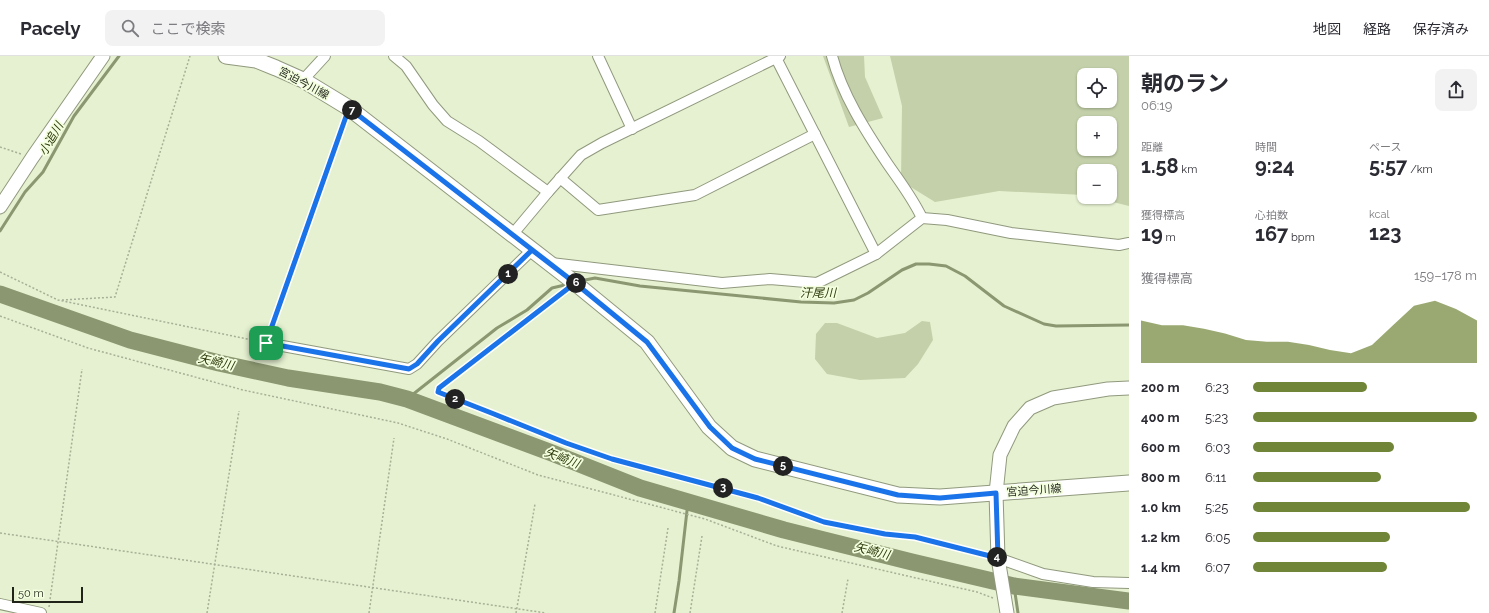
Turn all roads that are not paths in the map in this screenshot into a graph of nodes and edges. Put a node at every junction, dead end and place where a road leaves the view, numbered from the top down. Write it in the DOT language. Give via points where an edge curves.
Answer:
graph roads {
  1 [pos="103,56"];
  2 [pos="226,56"];
  3 [pos="325,56"];
  4 [pos="394,56"];
  5 [pos="598,56"];
  6 [pos="832,56"];
  7 [pos="777,57"];
  8 [pos="303,80"];
  9 [pos="632,129"];
  10 [pos="815,134"];
  11 [pos="560,178"];
  12 [pos="548,192"];
  13 [pos="0,207"];
  14 [pos="922,218"];
  15 [pos="512,235"];
  16 [pos="1129,243"];
  17 [pos="532,250"];
  18 [pos="876,254"];
  19 [pos="548,263"];
  20 [pos="266,343"];
  21 [pos="1129,388"];
  22 [pos="1129,483"];
  23 [pos="996,493"];
  24 [pos="998,558"];
  25 [pos="1129,583"];
  26 [pos="0,604"];
  27 [pos="1006,608"];
  28 [pos="41,613"];
  1 -- 13 [label="street"];
  2 -- 8 [label="main road, 宮迫今川線" via="256,60"];
  3 -- 8 [label="street"];
  4 -- 12 [label="street" via="406,66 447,121"];
  5 -- 9 [label="street"];
  6 -- 14 [label="street" via="855,111"];
  7 -- 9 [label="street"];
  7 -- 10 [label="street"];
  8 -- 15 [label="main road, 宮迫今川線" via="349,108"];
  9 -- 11 [label="street" via="581,155"];
  10 -- 11 [label="street" via="695,195 598,210"];
  10 -- 18 [label="street"];
  11 -- 12 [label="street"];
  12 -- 15 [label="street"];
  14 -- 16 [label="street" via="947,220 1011,233 1119,246"];
  14 -- 18 [label="street"];
  15 -- 17 [label="main road, 宮迫今川線"];
  17 -- 19 [label="main road, 宮迫今川線"];
  17 -- 20 [label="street" via="409,369"];
  18 -- 19 [label="street" via="817,283 770,279 722,284"];
  19 -- 23 [label="main road, 宮迫今川線" via="647,342 710,427 732,448 755,459 898,495 940,498"];
  21 -- 23 [label="street" via="1053,398 1030,408 1014,426 1000,455"];
  22 -- 23 [label="main road, 宮迫今川線"];
  23 -- 24 [label="street"];
  24 -- 25 [label="street" via="1043,574 1093,582"];
  24 -- 27 [label="street"];
  26 -- 28 [label="street"];
}
